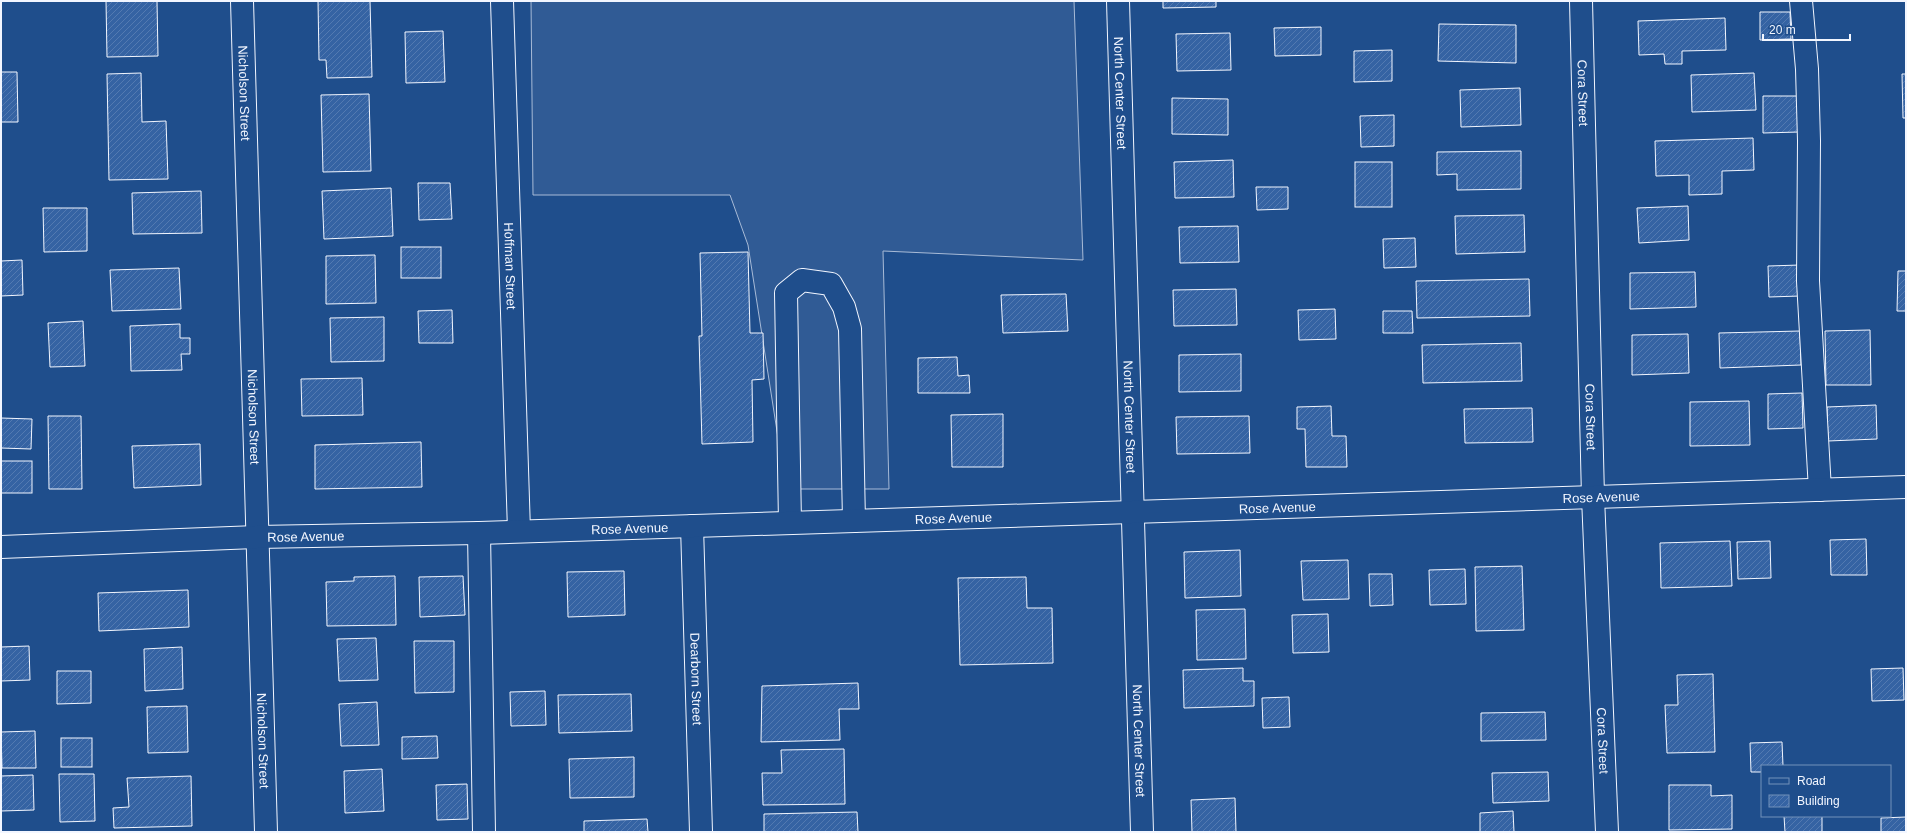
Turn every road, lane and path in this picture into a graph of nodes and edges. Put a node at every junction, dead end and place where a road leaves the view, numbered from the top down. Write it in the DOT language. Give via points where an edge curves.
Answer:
graph roads {
  1 [pos="242,1"];
  2 [pos="502,1"];
  3 [pos="1118,1"];
  4 [pos="1582,1"];
  5 [pos="1801,1"];
  6 [pos="1906,487"];
  7 [pos="1820,490"];
  8 [pos="1593,497"];
  9 [pos="1132,512"];
  10 [pos="854,521"];
  11 [pos="790,523"];
  12 [pos="692,526"];
  13 [pos="519,531"];
  14 [pos="479,533"];
  15 [pos="257,537"];
  16 [pos="1,546"];
  17 [pos="266,832"];
  18 [pos="484,832"];
  19 [pos="700,832"];
  20 [pos="1142,832"];
  21 [pos="1607,832"];
  1 -- 15 [label="street, Nicholson Street"];
  2 -- 13 [label="street, Hoffman Street"];
  3 -- 9 [label="street, North Center Street"];
  4 -- 8 [label="street, Cora Street"];
  5 -- 7 [label="street" via="1809,141 1808,281"];
  6 -- 7 [label="street, Rose Avenue"];
  7 -- 8 [label="street, Rose Avenue"];
  8 -- 9 [label="street, Rose Avenue"];
  8 -- 21 [label="street, Cora Street"];
  9 -- 10 [label="street, Rose Avenue"];
  9 -- 20 [label="street, North Center Street"];
  10 -- 11 [label="street, Rose Avenue"];
  10 -- 11 [label="street" via="850,329 844,307 831,284 802,280 786,293"];
  11 -- 12 [label="street, Rose Avenue"];
  12 -- 13 [label="street, Rose Avenue"];
  12 -- 19 [label="street, Dearborn Street"];
  13 -- 14 [label="street, Rose Avenue"];
  14 -- 15 [label="street, Rose Avenue"];
  14 -- 18 [label="street"];
  15 -- 16 [label="street, Rose Avenue"];
  15 -- 17 [label="street, Nicholson Street"];
}
